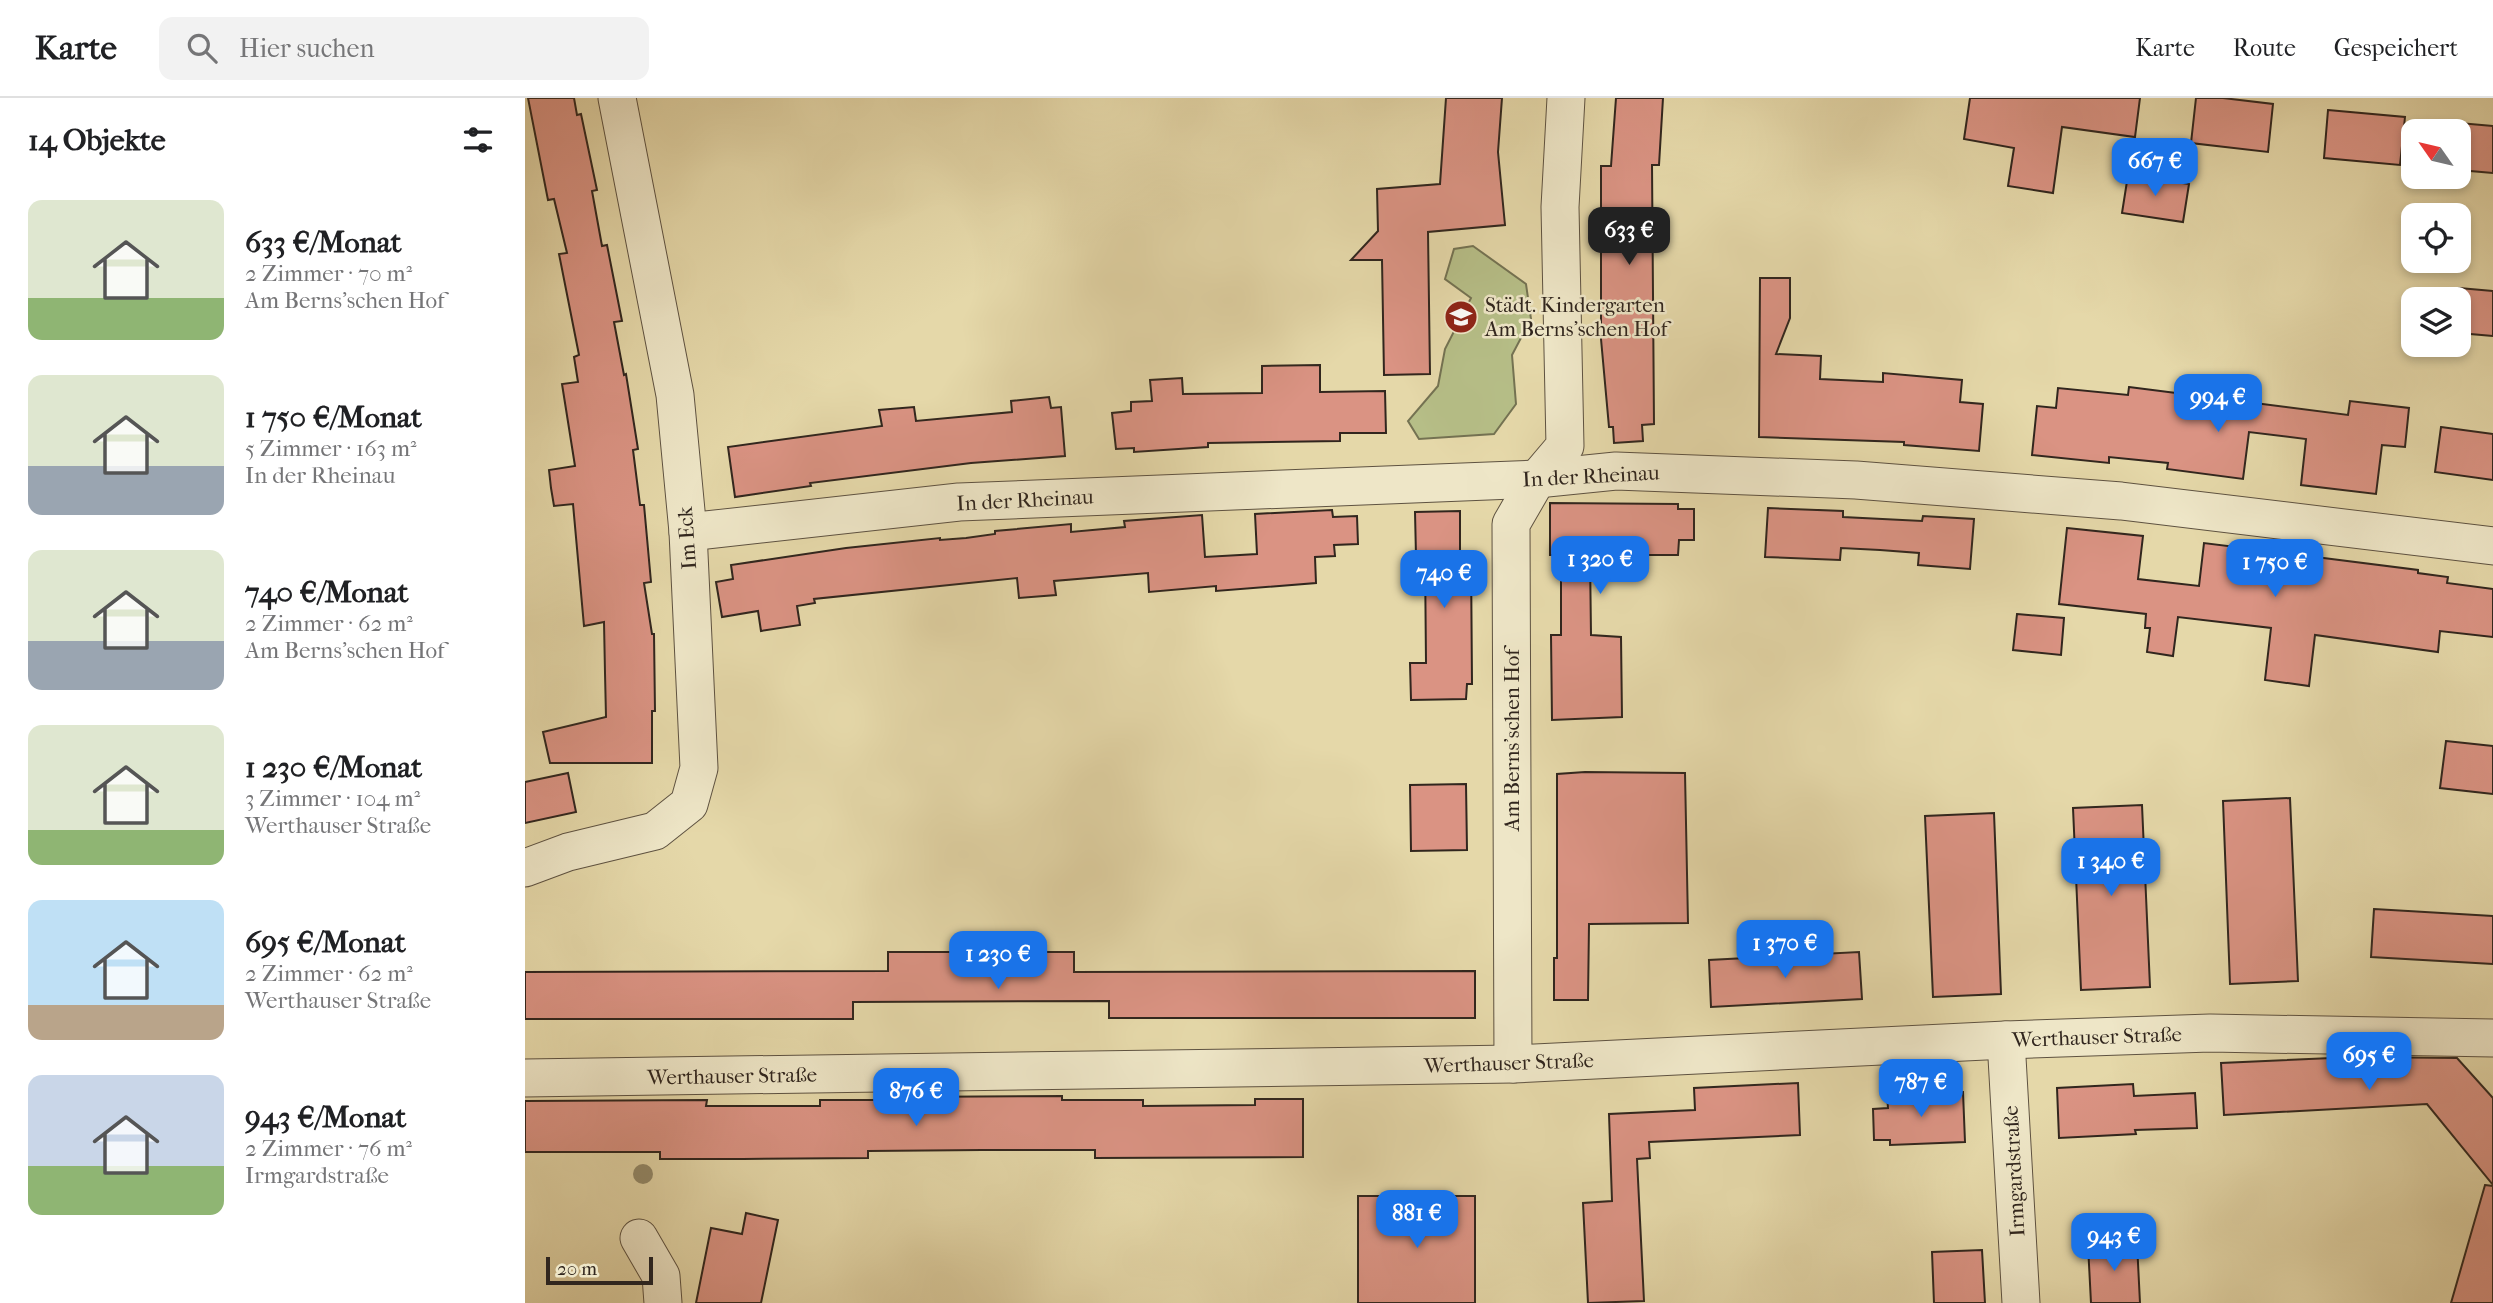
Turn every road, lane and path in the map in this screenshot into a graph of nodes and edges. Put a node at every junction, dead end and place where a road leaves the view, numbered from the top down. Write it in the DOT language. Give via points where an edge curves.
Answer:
graph roads {
  1 [pos="617,98"];
  2 [pos="1566,98"];
  3 [pos="1537,479"];
  4 [pos="688,532"];
  5 [pos="2493,546"];
  6 [pos="525,868"];
  7 [pos="2493,1038"];
  8 [pos="2006,1040"];
  9 [pos="1513,1064"];
  10 [pos="525,1078"];
  11 [pos="639,1238"];
  12 [pos="663,1303"];
  13 [pos="2021,1303"];
  1 -- 4 [label="street, Im Eck" via="675,395"];
  2 -- 3 [label="street, Am Berns'schen Hof" via="1560,207 1565,446"];
  3 -- 4 [label="street, In der Rheinau" via="959,502"];
  3 -- 5 [label="street, In der Rheinau" via="1616,471 1856,480 2121,501"];
  3 -- 9 [label="street, Am Berns'schen Hof" via="1511,524"];
  4 -- 6 [label="street, Im Eck" via="699,768 689,804 655,831 568,852"];
  7 -- 8 [label="street, Werthauser Straße" via="2210,1034"];
  8 -- 9 [label="street, Werthauser Straße"];
  8 -- 13 [label="street, Irmgardstraße"];
  9 -- 10 [label="street, Werthauser Straße"];
  11 -- 12 [label="street" via="661,1276"];
}
